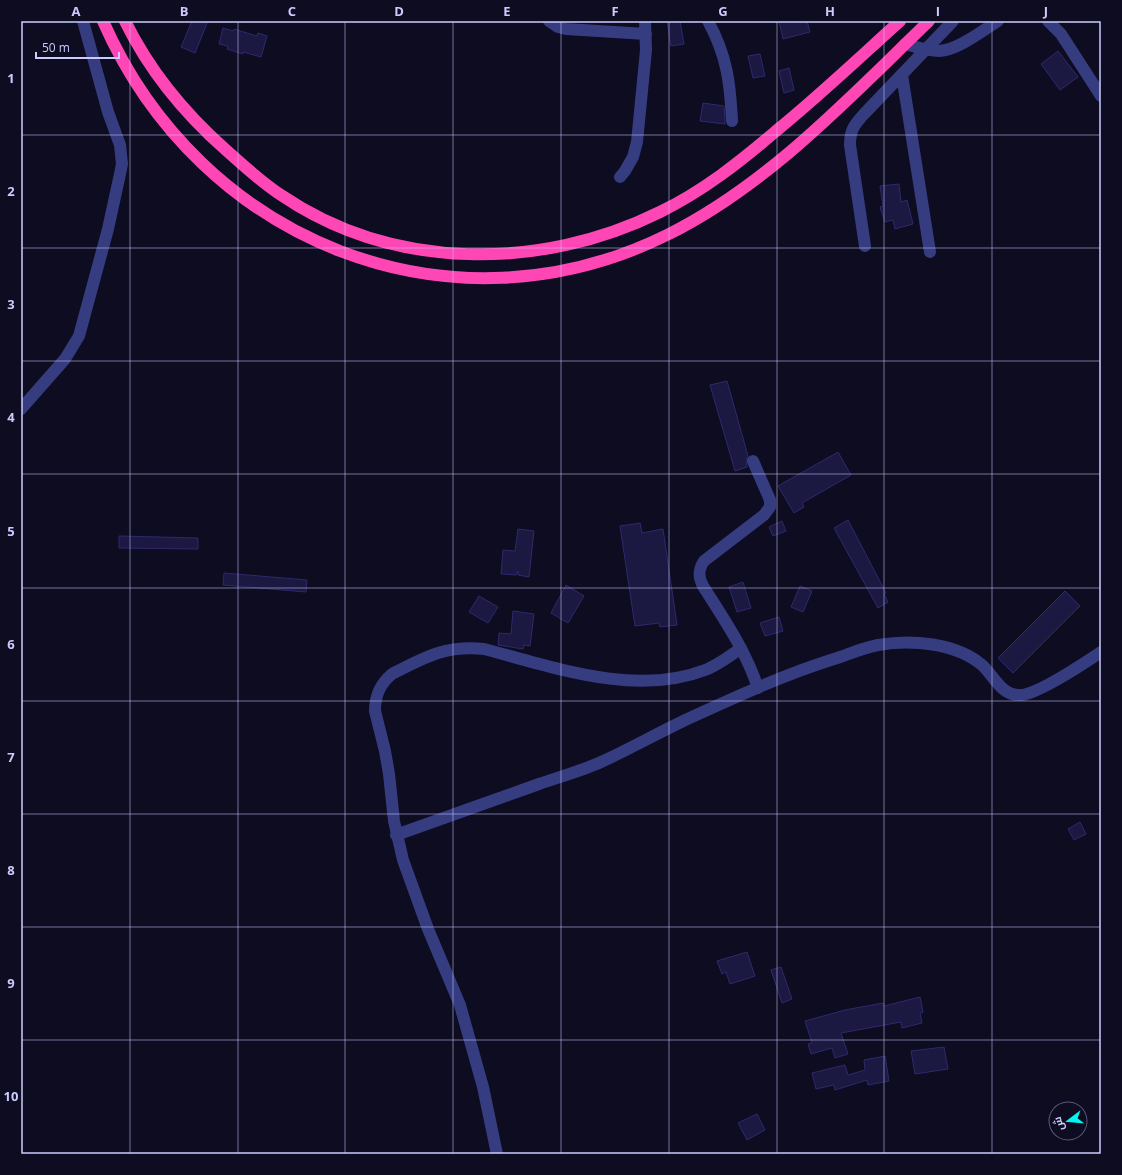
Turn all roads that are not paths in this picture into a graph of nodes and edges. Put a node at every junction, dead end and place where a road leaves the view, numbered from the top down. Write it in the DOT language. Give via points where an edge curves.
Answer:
graph roads {
  1 [pos="84,21"];
  2 [pos="103,21"];
  3 [pos="125,21"];
  4 [pos="549,21"];
  5 [pos="645,21"];
  6 [pos="708,21"];
  7 [pos="900,21"];
  8 [pos="929,21"];
  9 [pos="953,21"];
  10 [pos="998,21"];
  11 [pos="1048,21"];
  12 [pos="646,34"];
  13 [pos="905,44"];
  14 [pos="926,49"];
  15 [pos="902,75"];
  16 [pos="1101,96"];
  17 [pos="732,121"];
  18 [pos="620,178"];
  19 [pos="865,246"];
  20 [pos="930,252"];
  21 [pos="21,409"];
  22 [pos="753,461"];
  23 [pos="741,648"];
  24 [pos="1101,652"];
  25 [pos="758,688"];
  26 [pos="396,835"];
  27 [pos="497,1154"];
  1 -- 21 [label="street" via="108,112 120,145 122,164 108,229 79,336 65,359"];
  2 -- 13 [label="highway" via="136,84 168,127 205,166 246,200 305,236 356,257 401,270 473,279 524,277 574,269 623,254 670,233 716,207 782,158"];
  3 -- 7 [label="highway" via="150,65 180,104 246,168 282,196 325,220 374,239 425,251 479,255 534,251 587,240 637,223 682,201 724,174 765,141"];
  4 -- 12 [label="street" via="566,29"];
  5 -- 12 [label="street"];
  6 -- 17 [label="street" via="725,60"];
  8 -- 13 [label="highway"];
  9 -- 14 [label="street"];
  10 -- 14 [label="street" via="954,47 940,51"];
  11 -- 16 [label="street" via="1061,34"];
  12 -- 18 [label="street" via="637,142 633,157"];
  13 -- 14 [label="street"];
  14 -- 15 [label="street"];
  15 -- 19 [label="street" via="864,114 850,133"];
  15 -- 20 [label="street"];
  22 -- 23 [label="street" via="770,500 769,510 704,561 700,571 701,581"];
  23 -- 25 [label="street" via="751,666"];
  23 -- 26 [label="street" via="706,670 656,681 585,675 469,648 432,654 392,674 378,690 375,711 389,774"];
  24 -- 25 [label="street" via="1076,669 1023,695 1006,692 981,664 961,652 918,643 873,646 797,671"];
  25 -- 26 [label="street" via="599,763"];
  26 -- 27 [label="street" via="408,878 460,1005"];
}
